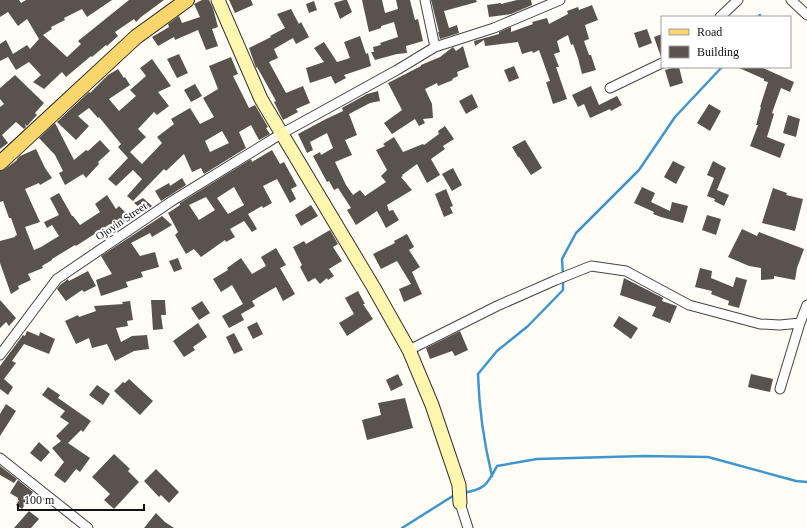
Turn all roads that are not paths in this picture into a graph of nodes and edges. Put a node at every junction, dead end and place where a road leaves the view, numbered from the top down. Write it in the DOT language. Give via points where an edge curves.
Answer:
graph roads {
  1 [pos="187,0"];
  2 [pos="218,0"];
  3 [pos="425,0"];
  4 [pos="560,0"];
  5 [pos="738,0"];
  6 [pos="791,0"];
  7 [pos="807,15"];
  8 [pos="721,16"];
  9 [pos="435,47"];
  10 [pos="661,63"];
  11 [pos="610,88"];
  12 [pos="281,134"];
  13 [pos="1,159"];
  14 [pos="807,305"];
  15 [pos="800,323"];
  16 [pos="409,350"];
  17 [pos="0,355"];
  18 [pos="780,389"];
  19 [pos="0,458"];
  20 [pos="460,503"];
  21 [pos="88,528"];
  22 [pos="468,528"];
  1 -- 13 [label="main road" via="136,37"];
  2 -- 12 [label="street" via="261,99"];
  3 -- 9 [label="street"];
  4 -- 9 [label="street, Ojoyin Street" via="494,28"];
  5 -- 8 [label="street"];
  6 -- 7 [label="street"];
  9 -- 12 [label="street, Ojoyin Street"];
  10 -- 11 [label="street"];
  12 -- 16 [label="street"];
  12 -- 17 [label="street, Ojoyin Street" via="172,201 57,279"];
  14 -- 15 [label="street"];
  15 -- 16 [label="street" via="760,324 689,305 626,271 591,266 497,306"];
  15 -- 18 [label="street"];
  16 -- 20 [label="street" via="432,404 459,485"];
  19 -- 21 [label="street"];
  20 -- 22 [label="street"];
}
